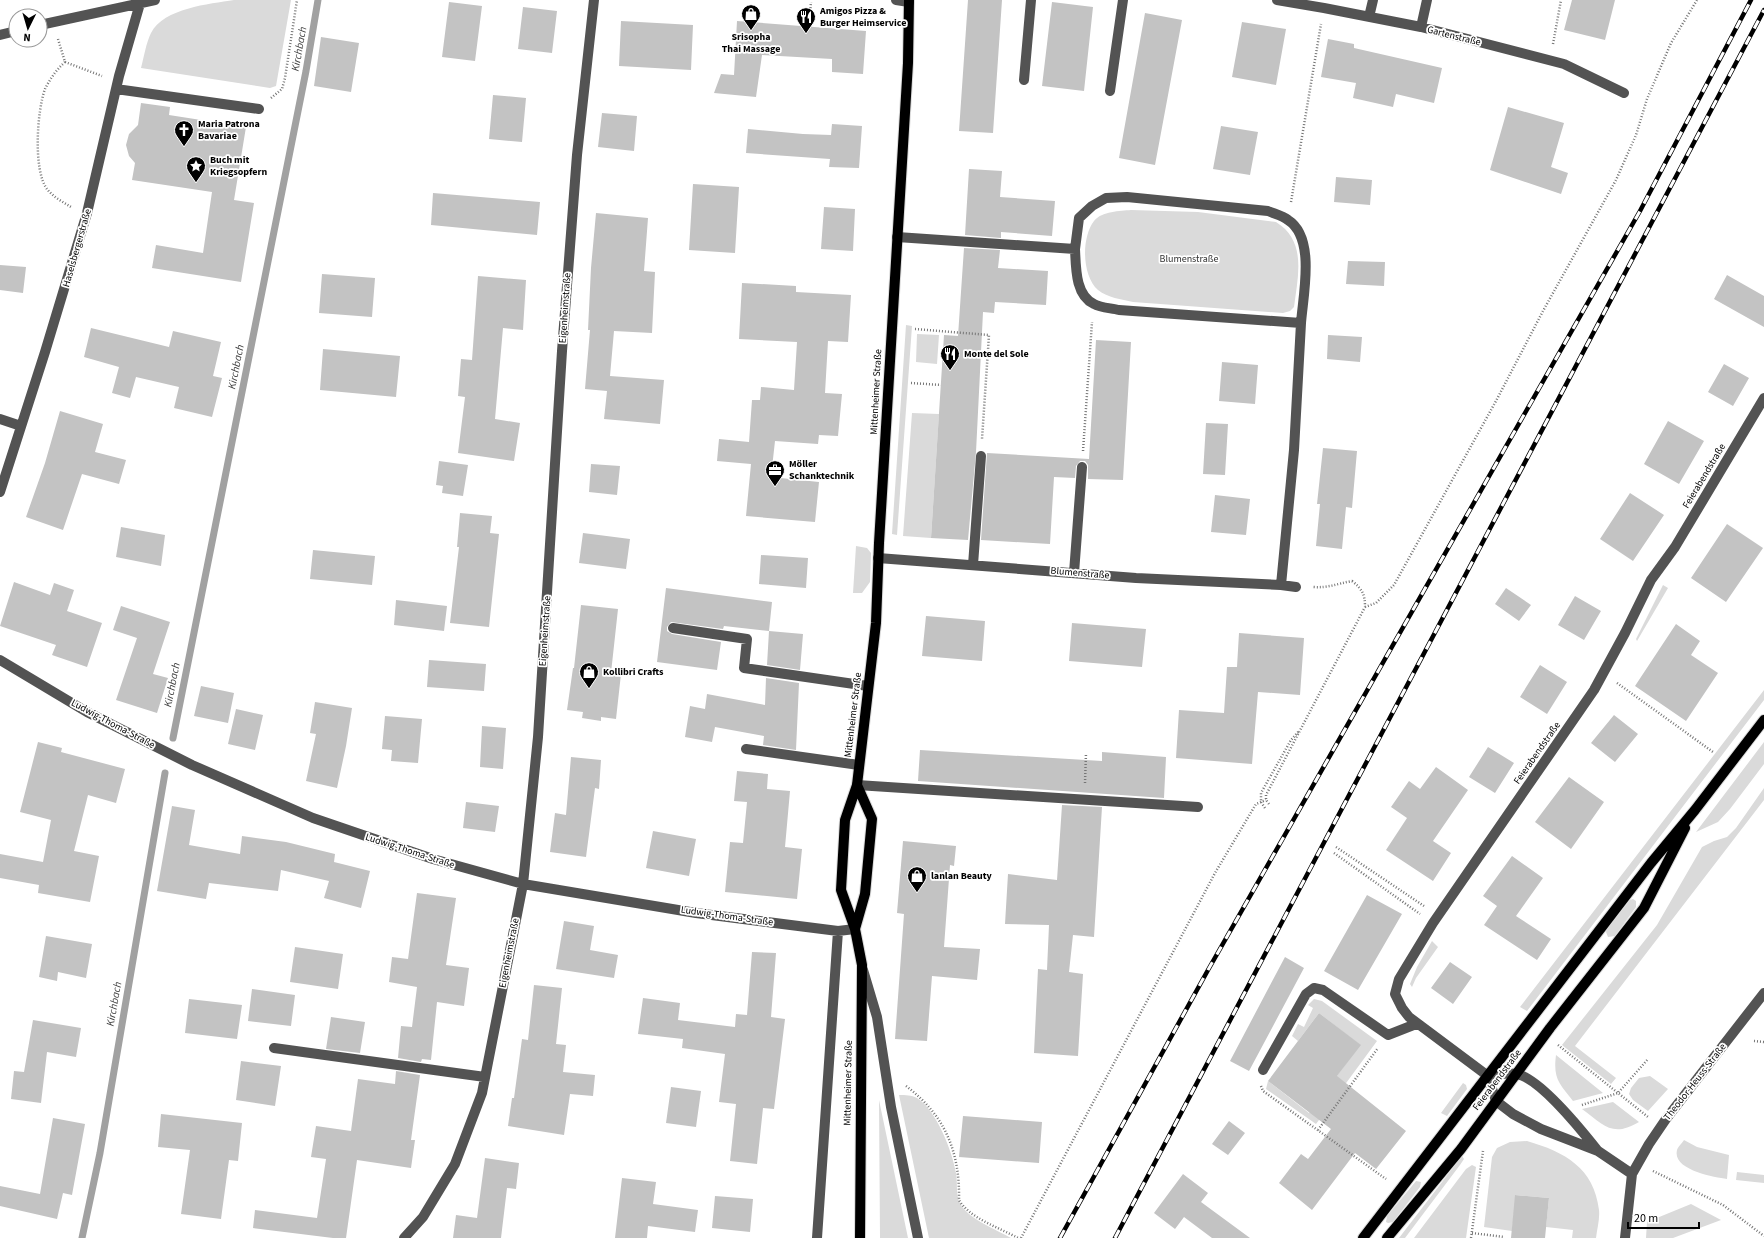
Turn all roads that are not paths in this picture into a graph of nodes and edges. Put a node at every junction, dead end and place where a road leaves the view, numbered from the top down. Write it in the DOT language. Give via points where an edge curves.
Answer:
graph roads {
  1 [pos="155,0"];
  2 [pos="594,0"];
  3 [pos="896,0"];
  4 [pos="1031,0"];
  5 [pos="1123,0"];
  6 [pos="1277,0"];
  7 [pos="1373,0"];
  8 [pos="1427,0"];
  9 [pos="909,1"];
  10 [pos="141,2"];
  11 [pos="1369,17"];
  12 [pos="48,23"];
  13 [pos="1421,27"];
  14 [pos="1024,80"];
  15 [pos="116,89"];
  16 [pos="1110,91"];
  17 [pos="1624,93"];
  18 [pos="259,109"];
  19 [pos="897,237"];
  20 [pos="1075,249"];
  21 [pos="1301,323"];
  22 [pos="1764,398"];
  23 [pos="1760,414"];
  24 [pos="0,419"];
  25 [pos="21,426"];
  26 [pos="981,456"];
  27 [pos="1082,467"];
  28 [pos="0,492"];
  29 [pos="878,558"];
  30 [pos="973,565"];
  31 [pos="1074,573"];
  32 [pos="1281,585"];
  33 [pos="1296,587"];
  34 [pos="673,628"];
  35 [pos="0,660"];
  36 [pos="868,686"];
  37 [pos="1764,720"];
  38 [pos="746,749"];
  39 [pos="859,764"];
  40 [pos="857,785"];
  41 [pos="1198,807"];
  42 [pos="1694,810"];
  43 [pos="523,884"];
  44 [pos="855,929"];
  45 [pos="838,932"];
  46 [pos="862,965"];
  47 [pos="1764,993"];
  48 [pos="1416,1024"];
  49 [pos="274,1048"];
  50 [pos="1263,1070"];
  51 [pos="1517,1074"];
  52 [pos="1488,1076"];
  53 [pos="485,1077"];
  54 [pos="1496,1101"];
  55 [pos="1598,1151"];
  56 [pos="1632,1174"];
  57 [pos="404,1238"];
  58 [pos="817,1238"];
  59 [pos="860,1238"];
  60 [pos="918,1238"];
  61 [pos="1363,1238"];
  62 [pos="1387,1238"];
  63 [pos="1625,1238"];
  1 -- 10 [label="street"];
  2 -- 43 [label="street, Eigenheimstraße" via="577,155 538,737"];
  3 -- 9 [label="street"];
  4 -- 14 [label="street"];
  5 -- 16 [label="street"];
  6 -- 11 [label="street, Gartenstraße"];
  7 -- 11 [label="street"];
  8 -- 13 [label="street"];
  9 -- 19 [label="main road, Mittenheimer Straße" via="908,63"];
  10 -- 12 [label="street"];
  10 -- 15 [label="street, Haselsbergerstraße"];
  11 -- 13 [label="street, Gartenstraße"];
  13 -- 17 [label="street, Gartenstraße" via="1564,64"];
  15 -- 18 [label="street"];
  15 -- 25 [label="street, Haselsbergerstraße" via="87,213"];
  19 -- 20 [label="street"];
  19 -- 29 [label="main road, Mittenheimer Straße"];
  20 -- 21 [label="street" via="1076,273 1082,292 1094,304 1119,310"];
  20 -- 21 [label="street" via="1079,218 1106,198 1127,196 1268,211 1288,220 1300,233 1306,255"];
  21 -- 32 [label="street" via="1294,450"];
  22 -- 23 [label="street, Feierabendstraße"];
  23 -- 48 [label="street, Feierabendstraße" via="1651,580 1626,633 1594,690 1433,923 1399,979 1395,994 1402,1008"];
  24 -- 25 [label="street"];
  25 -- 28 [label="street, Haselsbergerstraße"];
  26 -- 30 [label="street"];
  27 -- 31 [label="street"];
  29 -- 30 [label="street, Blumenstraße"];
  29 -- 36 [label="main road, Mittenheimer Straße" via="876,623"];
  30 -- 31 [label="street, Blumenstraße"];
  31 -- 32 [label="street, Blumenstraße"];
  32 -- 33 [label="street, Blumenstraße"];
  34 -- 36 [label="street" via="747,639 744,668"];
  35 -- 43 [label="street, Ludwig-Thoma-Straße" via="101,719 192,764 313,818 433,859"];
  36 -- 39 [label="main road, Mittenheimer Straße"];
  37 -- 42 [label="main road, Feierabendstraße"];
  38 -- 39 [label="street"];
  39 -- 40 [label="main road, Mittenheimer Straße"];
  40 -- 41 [label="street"];
  40 -- 44 [label="main road, Mittenheimer Straße" via="845,820 841,890"];
  40 -- 44 [label="main road, Mittenheimer Straße" via="872,819 865,894"];
  42 -- 51 [label="main road, Feierabendstraße" via="1644,908"];
  42 -- 52 [label="main road, Feierabendstraße"];
  43 -- 45 [label="street, Ludwig-Thoma-Straße" via="696,913"];
  43 -- 53 [label="street, Eigenheimstraße"];
  44 -- 45 [label="street, Ludwig-Thoma-Straße"];
  44 -- 46 [label="main road, Mittenheimer Straße"];
  45 -- 58 [label="street, Mittenheimer Straße"];
  46 -- 59 [label="main road, Mittenheimer Straße"];
  46 -- 60 [label="street" via="878,1017 891,1107"];
  47 -- 56 [label="street, Theodor-Heuss-Straße" via="1666,1119"];
  48 -- 50 [label="street" via="1388,1035 1323,990 1314,988 1306,994"];
  48 -- 52 [label="street, Feierabendstraße"];
  49 -- 53 [label="street"];
  51 -- 52 [label="street"];
  51 -- 54 [label="main road, Feierabendstraße"];
  51 -- 55 [label="street" via="1538,1085 1579,1127"];
  52 -- 54 [label="street"];
  52 -- 61 [label="main road, Feierabendstraße"];
  53 -- 57 [label="street, Eigenheimstraße" via="482,1093 455,1164 423,1217"];
  54 -- 55 [label="street" via="1513,1114 1541,1129"];
  54 -- 62 [label="main road, Feierabendstraße" via="1461,1149"];
  55 -- 56 [label="street"];
  56 -- 63 [label="street, Theodor-Heuss-Straße"];
}
